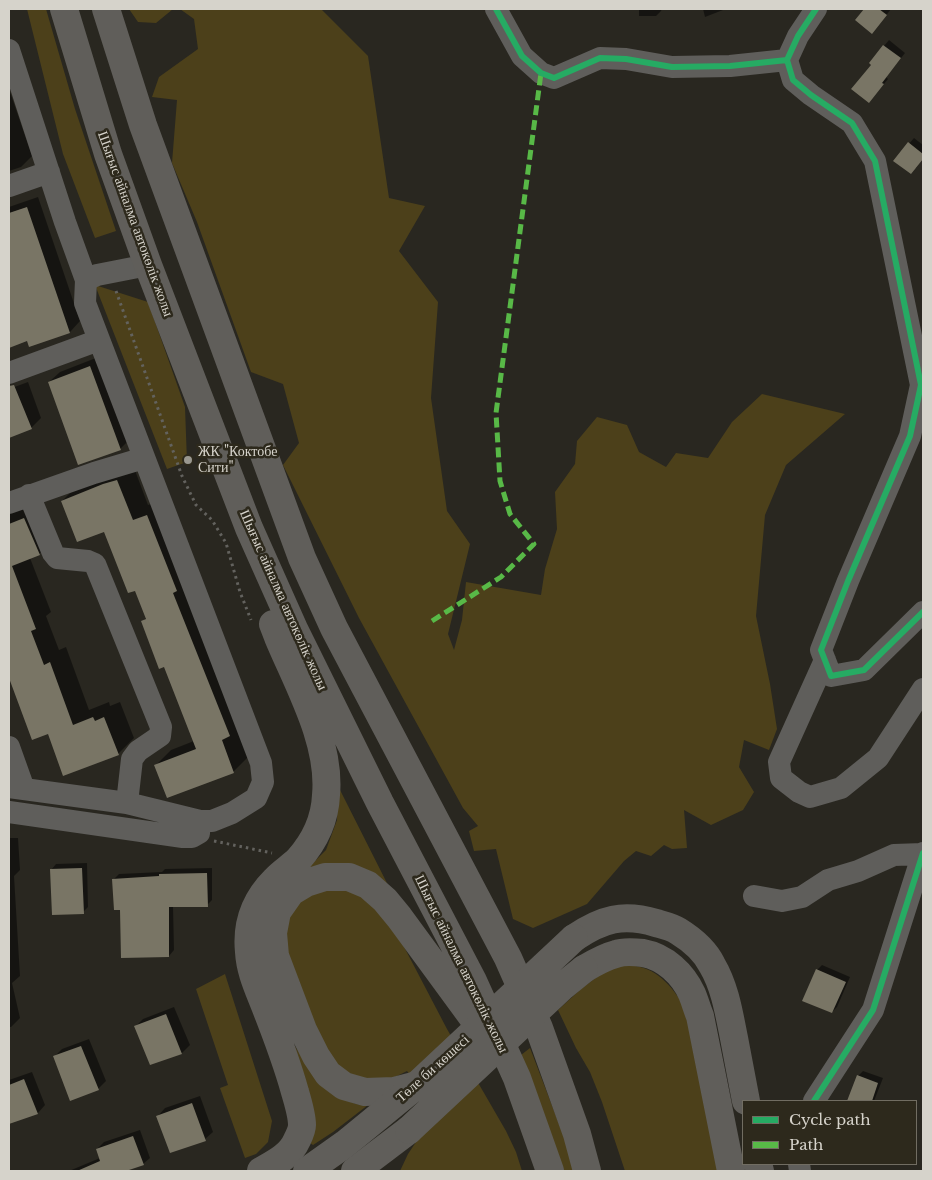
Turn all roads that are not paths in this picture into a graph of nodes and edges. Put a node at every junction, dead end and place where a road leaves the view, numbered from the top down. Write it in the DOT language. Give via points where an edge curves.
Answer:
graph roads {
  1 [pos="64,9"];
  2 [pos="106,9"];
  3 [pos="496,9"];
  4 [pos="816,9"];
  5 [pos="9,50"];
  6 [pos="786,60"];
  7 [pos="49,172"];
  8 [pos="9,186"];
  9 [pos="148,265"];
  10 [pos="86,280"];
  11 [pos="99,340"];
  12 [pos="9,373"];
  13 [pos="144,458"];
  14 [pos="19,499"];
  15 [pos="249,528"];
  16 [pos="923,612"];
  17 [pos="825,660"];
  18 [pos="923,689"];
  19 [pos="9,747"];
  20 [pos="17,788"];
  21 [pos="127,803"];
  22 [pos="9,812"];
  23 [pos="196,829"];
  24 [pos="923,854"];
  25 [pos="754,896"];
  26 [pos="539,1028"];
  27 [pos="517,1078"];
  28 [pos="417,1085"];
  29 [pos="746,1100"];
  30 [pos="815,1100"];
  31 [pos="528,1104"];
  32 [pos="409,1130"];
  33 [pos="269,1166"];
  34 [pos="307,1171"];
  35 [pos="333,1171"];
  36 [pos="354,1171"];
  37 [pos="388,1171"];
  38 [pos="530,1171"];
  39 [pos="550,1171"];
  40 [pos="587,1171"];
  41 [pos="608,1171"];
  42 [pos="731,1171"];
  1 -- 9 [label="main road, Шығыс айналма автокөлік жолы" via="108,154"];
  2 -- 26 [label="main road" via="143,125 302,558 334,628 508,958"];
  3 -- 6 [label="street" via="522,56 541,73 554,78 600,58 626,59 672,68"];
  4 -- 6 [label="street"];
  5 -- 7 [label="street"];
  6 -- 17 [label="street" via="793,80 852,124 875,161 920,385 910,436 821,650"];
  7 -- 8 [label="street"];
  7 -- 10 [label="street"];
  9 -- 10 [label="street"];
  9 -- 15 [label="main road, Шығыс айналма автокөлік жолы"];
  10 -- 11 [label="street" via="85,303"];
  11 -- 12 [label="street"];
  11 -- 13 [label="street"];
  13 -- 14 [label="street"];
  13 -- 23 [label="street" via="261,764 263,782 256,798"];
  14 -- 21 [label="street" via="57,558 95,564 161,727 160,736 132,759"];
  15 -- 27 [label="main road, Шығыс айналма автокөлік жолы" via="294,629 473,981"];
  15 -- 33 [label="main road" via="267,606 316,725 326,775 322,819 311,844 263,893 248,930 252,972 289,1071 302,1126 291,1151"];
  16 -- 17 [label="street" via="864,670 831,676"];
  17 -- 18 [label="street" via="780,762 781,778 810,797 841,788 878,758"];
  19 -- 20 [label="street"];
  20 -- 21 [label="street"];
  21 -- 23 [label="street"];
  22 -- 23 [label="street" via="183,837"];
  24 -- 25 [label="street" via="894,855 828,880 802,897 782,901"];
  24 -- 30 [label="street" via="873,1010"];
  26 -- 40 [label="main road"];
  26 -- 41 [label="main road" via="581,1100"];
  27 -- 28 [label="main road" via="385,900 368,885 349,877 325,877 306,883 291,892 277,912 273,933 275,956 316,1056 328,1074 344,1086 365,1092 394,1091"];
  27 -- 31 [label="main road, Шығыс айналма автокөлік жолы"];
  28 -- 29 [label="main road, Төле би көшесі, bridge" via="574,938 609,920 629,917 676,929 712,964 728,1010"];
  28 -- 34 [label="main road, Төле би көшесі, bridge"];
  31 -- 38 [label="main road"];
  31 -- 39 [label="main road, Шығыс айналма автокөлік жолы"];
  32 -- 36 [label="main road, Төле би көшесі"];
  32 -- 37 [label="main road"];
  32 -- 42 [label="main road, Төле би көшесі, bridge" via="584,969 617,953 634,952 653,955 669,964 692,993 700,1016"];
  33 -- 35 [label="main road" via="299,1155 317,1158"];
}
